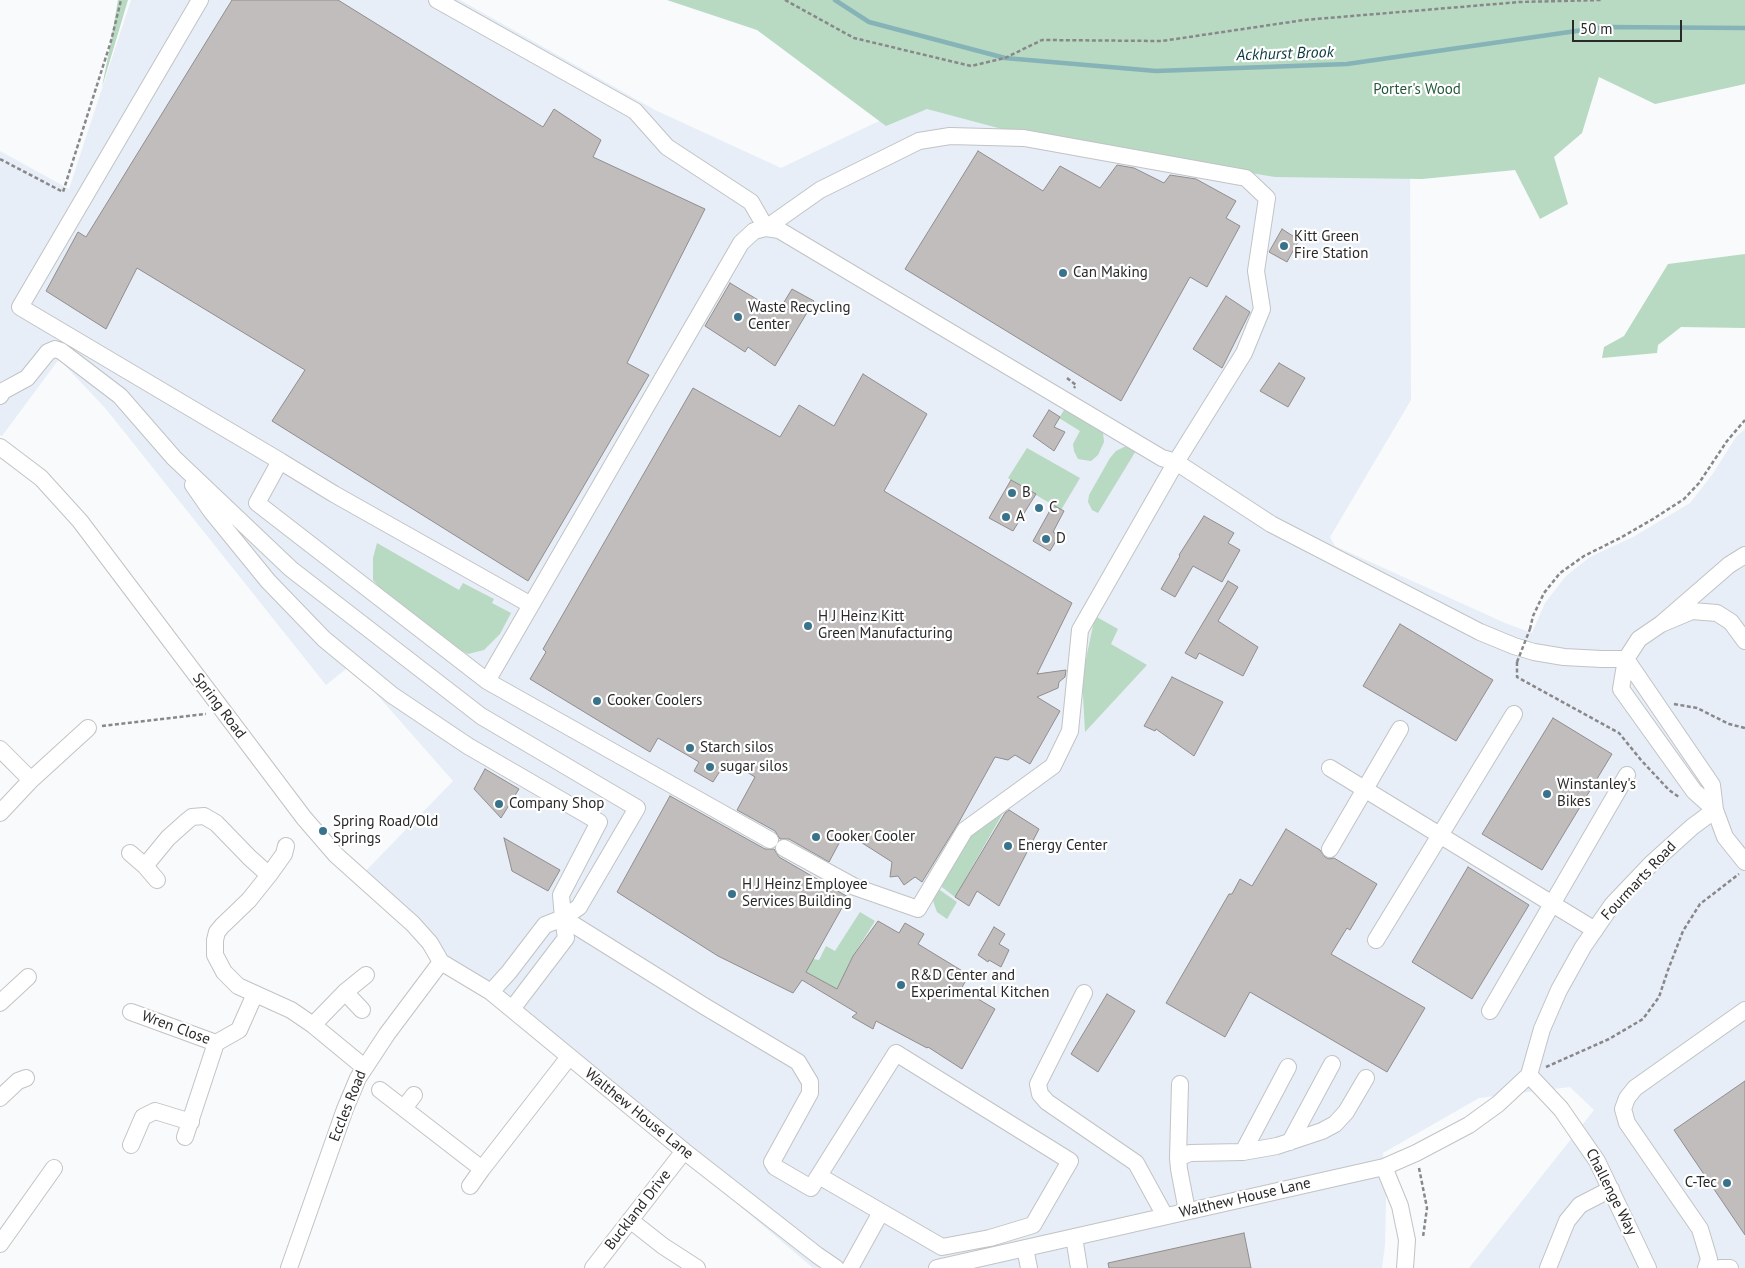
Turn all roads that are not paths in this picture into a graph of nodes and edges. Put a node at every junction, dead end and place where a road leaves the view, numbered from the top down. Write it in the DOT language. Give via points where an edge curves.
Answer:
graph roads {
  1 [pos="200,0"];
  2 [pos="437,0"];
  3 [pos="766,228"];
  4 [pos="0,396"];
  5 [pos="0,447"];
  6 [pos="174,458"];
  7 [pos="280,461"];
  8 [pos="1176,462"];
  9 [pos="1745,554"];
  10 [pos="531,605"];
  11 [pos="1717,613"];
  12 [pos="1661,624"];
  13 [pos="1745,624"];
  14 [pos="1745,641"];
  15 [pos="1626,659"];
  16 [pos="486,681"];
  17 [pos="1514,714"];
  18 [pos="88,728"];
  19 [pos="1400,729"];
  20 [pos="0,749"];
  21 [pos="1330,768"];
  22 [pos="1627,775"];
  23 [pos="31,780"];
  24 [pos="1366,789"];
  25 [pos="1715,810"];
  26 [pos="0,813"];
  27 [pos="1440,835"];
  28 [pos="286,846"];
  29 [pos="1330,849"];
  30 [pos="130,854"];
  31 [pos="1745,862"];
  32 [pos="145,866"];
  33 [pos="269,875"];
  34 [pos="156,880"];
  35 [pos="1552,902"];
  36 [pos="563,918"];
  37 [pos="1595,930"];
  38 [pos="1376,940"];
  39 [pos="441,962"];
  40 [pos="366,975"];
  41 [pos="28,977"];
  42 [pos="345,992"];
  43 [pos="491,992"];
  44 [pos="1084,993"];
  45 [pos="255,994"];
  46 [pos="0,1002"];
  47 [pos="362,1010"];
  48 [pos="512,1010"];
  49 [pos="1745,1010"];
  50 [pos="1490,1011"];
  51 [pos="131,1012"];
  52 [pos="313,1025"];
  53 [pos="216,1043"];
  54 [pos="570,1057"];
  55 [pos="1332,1064"];
  56 [pos="364,1067"];
  57 [pos="1288,1067"];
  58 [pos="1529,1075"];
  59 [pos="26,1078"];
  60 [pos="1366,1078"];
  61 [pos="1180,1084"];
  62 [pos="380,1090"];
  63 [pos="414,1094"];
  64 [pos="0,1098"];
  65 [pos="404,1108"];
  66 [pos="1290,1142"];
  67 [pos="131,1145"];
  68 [pos="684,1152"];
  69 [pos="1243,1152"];
  70 [pos="1178,1158"];
  71 [pos="1384,1167"];
  72 [pos="54,1168"];
  73 [pos="482,1169"];
  74 [pos="819,1176"];
  75 [pos="470,1186"];
  76 [pos="1611,1189"];
  77 [pos="1187,1211"];
  78 [pos="882,1212"];
  79 [pos="1165,1216"];
  80 [pos="630,1220"];
  81 [pos="1074,1237"];
  82 [pos="0,1244"];
  83 [pos="1026,1248"];
  84 [pos="289,1268"];
  85 [pos="593,1268"];
  86 [pos="697,1268"];
  87 [pos="836,1268"];
  88 [pos="850,1268"];
  89 [pos="937,1268"];
  90 [pos="1029,1268"];
  91 [pos="1079,1268"];
  92 [pos="1405,1268"];
  93 [pos="1548,1268"];
  94 [pos="1648,1268"];
  95 [pos="1706,1268"];
  96 [pos="1720,1268"];
  97 [pos="1730,1268"];
  1 -- 7 [label="street" via="20,307"];
  2 -- 3 [label="street" via="635,110 667,147 751,202"];
  3 -- 8 [label="street" via="779,230 1154,453"];
  3 -- 8 [label="street" via="820,190 919,142 950,136 1024,138 1246,178 1267,198 1256,271 1262,309 1244,353"];
  3 -- 10 [label="street" via="754,231 741,243"];
  4 -- 6 [label="street" via="3,391 28,378 48,352 61,351 120,396"];
  5 -- 39 [label="street, Spring Road" via="40,478 80,521 304,818 336,855 413,924"];
  6 -- 36 [label="street" via="216,518 268,581 324,638 392,695 468,746 599,822 561,895"];
  6 -- 36 [label="street" via="291,569 481,716 637,808 579,907"];
  7 -- 10 [label="street"];
  7 -- 16 [label="street" via="257,503"];
  8 -- 15 [label="street" via="1271,524 1497,639 1534,652 1564,657"];
  8 -- 16 [label="street" via="1080,630 1070,731 1053,766 966,830 918,909 854,887"];
  9 -- 12 [label="street"];
  10 -- 16 [label="street"];
  11 -- 12 [label="street" via="1692,611"];
  11 -- 13 [label="street"];
  11 -- 14 [label="street" via="1731,622"];
  12 -- 15 [label="street" via="1639,639"];
  15 -- 25 [label="street" via="1712,786"];
  15 -- 25 [label="street" via="1622,689 1694,791"];
  17 -- 27 [label="street"];
  18 -- 23 [label="street"];
  19 -- 24 [label="street"];
  20 -- 23 [label="street"];
  21 -- 24 [label="street"];
  22 -- 35 [label="street"];
  23 -- 26 [label="street"];
  24 -- 27 [label="street"];
  24 -- 29 [label="street"];
  25 -- 31 [label="street" via="1725,837"];
  25 -- 37 [label="street, Fourmarts Road" via="1651,864 1612,906"];
  27 -- 35 [label="street"];
  27 -- 38 [label="street"];
  28 -- 33 [label="street"];
  30 -- 32 [label="street"];
  32 -- 33 [label="street" via="168,838 192,817 204,816"];
  32 -- 34 [label="street"];
  33 -- 45 [label="street" via="250,900 222,926 215,940 215,955 224,972 238,986"];
  35 -- 37 [label="street"];
  35 -- 50 [label="street"];
  36 -- 43 [label="street" via="545,925"];
  36 -- 48 [label="street" via="566,938"];
  36 -- 74 [label="street" via="798,1062 810,1082 810,1093 772,1162 811,1188"];
  37 -- 58 [label="street, Fourmarts Road" via="1559,990 1542,1029"];
  39 -- 43 [label="street, Walthew House Lane"];
  39 -- 56 [label="street, Eccles Road"];
  40 -- 42 [label="street"];
  41 -- 46 [label="street"];
  42 -- 47 [label="street"];
  42 -- 52 [label="street"];
  43 -- 48 [label="street, Walthew House Lane"];
  44 -- 79 [label="street" via="1038,1084 1040,1094 1136,1163"];
  45 -- 52 [label="street" via="292,1010"];
  45 -- 53 [label="street, Wren Close" via="239,1030"];
  48 -- 54 [label="street, Walthew House Lane"];
  49 -- 95 [label="street" via="1634,1088 1624,1109 1627,1123 1700,1229 1709,1259"];
  51 -- 53 [label="street, Wren Close"];
  52 -- 56 [label="street"];
  53 -- 67 [label="street" via="188,1130 155,1111 143,1117"];
  54 -- 68 [label="street, Walthew House Lane"];
  54 -- 73 [label="street"];
  55 -- 66 [label="street"];
  56 -- 84 [label="street, Eccles Road" via="345,1109"];
  57 -- 69 [label="street"];
  58 -- 71 [label="street, Walthew House Lane" via="1469,1125"];
  58 -- 76 [label="street, Challenge Way" via="1580,1134"];
  59 -- 64 [label="street"];
  60 -- 66 [label="street" via="1335,1124"];
  61 -- 70 [label="street"];
  62 -- 65 [label="street"];
  63 -- 65 [label="street"];
  65 -- 73 [label="street"];
  66 -- 69 [label="street"];
  68 -- 80 [label="street, Buckland Drive"];
  68 -- 87 [label="street, Walthew House Lane"];
  69 -- 70 [label="street" via="1190,1153"];
  70 -- 77 [label="street"];
  71 -- 77 [label="street, Walthew House Lane"];
  71 -- 92 [label="street" via="1400,1206 1406,1240"];
  72 -- 82 [label="street"];
  73 -- 75 [label="street"];
  74 -- 78 [label="street"];
  74 -- 78 [label="street" via="896,1053 1070,1161 1033,1226 990,1238 942,1247"];
  76 -- 93 [label="street" via="1580,1205 1566,1221"];
  76 -- 94 [label="street, Challenge Way"];
  77 -- 79 [label="street, Walthew House Lane"];
  78 -- 88 [label="street"];
  79 -- 81 [label="street, Walthew House Lane"];
  80 -- 85 [label="street, Buckland Drive"];
  80 -- 86 [label="street"];
  81 -- 83 [label="street, Walthew House Lane"];
  81 -- 91 [label="street"];
  83 -- 89 [label="street, Walthew House Lane"];
  83 -- 90 [label="street"];
  96 -- 97 [label="street"];
}
